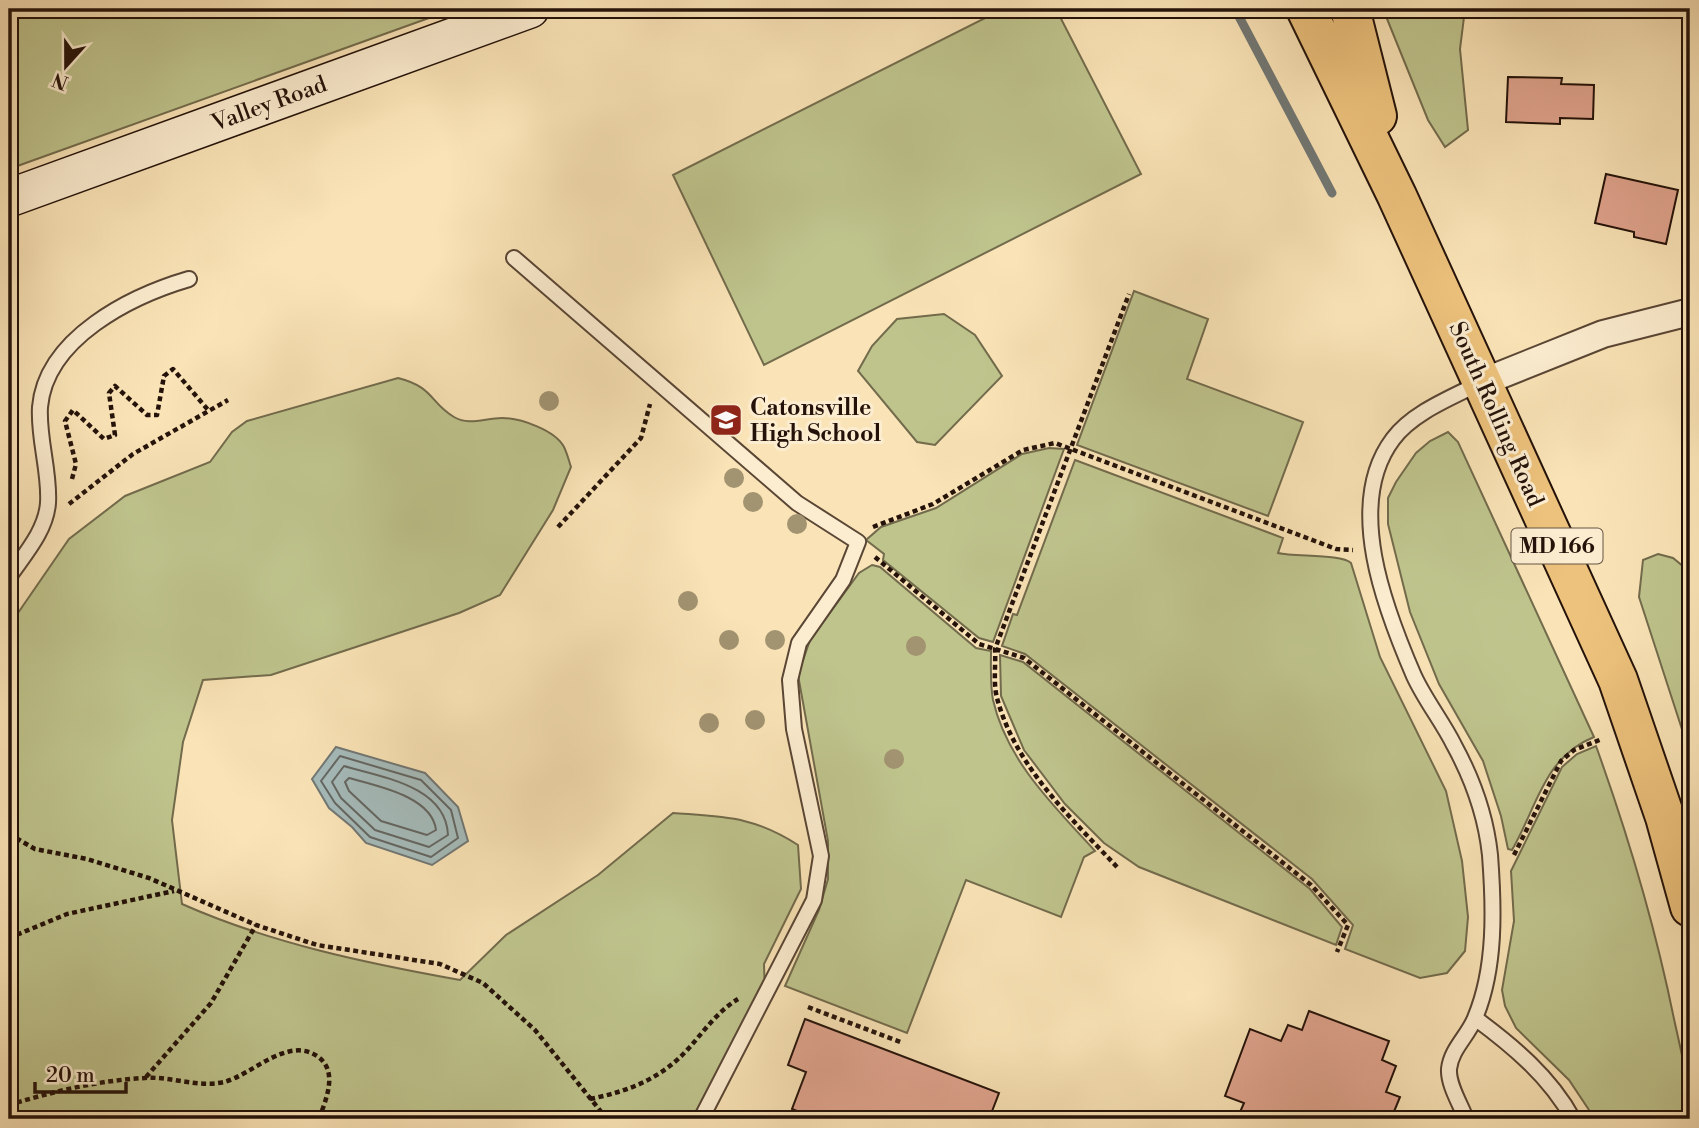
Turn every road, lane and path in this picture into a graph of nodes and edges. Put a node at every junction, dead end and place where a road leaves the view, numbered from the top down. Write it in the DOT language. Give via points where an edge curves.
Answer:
graph roads {
  1 [pos="530,9"];
  2 [pos="1306,9"];
  3 [pos="1350,9"];
  4 [pos="1397,196"];
  5 [pos="9,198"];
  6 [pos="514,258"];
  7 [pos="189,279"];
  8 [pos="1129,294"];
  9 [pos="1690,312"];
  10 [pos="646,372"];
  11 [pos="1483,382"];
  12 [pos="228,400"];
  13 [pos="209,411"];
  14 [pos="1071,449"];
  15 [pos="69,487"];
  16 [pos="82,493"];
  17 [pos="67,497"];
  18 [pos="64,507"];
  19 [pos="558,527"];
  20 [pos="858,542"];
  21 [pos="1373,549"];
  22 [pos="9,577"];
  23 [pos="995,649"];
  24 [pos="1636,726"];
  25 [pos="9,834"];
  26 [pos="1117,867"];
  27 [pos="175,891"];
  28 [pos="1493,897"];
  29 [pos="1690,907"];
  30 [pos="256,925"];
  31 [pos="9,938"];
  32 [pos="1338,952"];
  33 [pos="765,997"];
  34 [pos="808,1007"];
  35 [pos="1475,1018"];
  36 [pos="903,1043"];
  37 [pos="146,1078"];
  38 [pos="590,1099"];
  39 [pos="9,1105"];
  40 [pos="319,1119"];
  41 [pos="607,1119"];
  42 [pos="701,1119"];
  43 [pos="1466,1119"];
  44 [pos="1573,1119"];
  1 -- 5 [label="street, Valley Road"];
  2 -- 4 [label="main road, South Rolling Road / MD 166"];
  3 -- 4 [label="main road"];
  4 -- 11 [label="main road, South Rolling Road / MD 166"];
  6 -- 10 [label="lane"];
  7 -- 22 [label="lane" via="150,290 106,317 68,346 55,363 40,406 48,503 38,536"];
  8 -- 14 [label="path"];
  9 -- 11 [label="street" via="1603,334"];
  10 -- 19 [label="path" via="651,407 641,438"];
  10 -- 20 [label="lane" via="797,503"];
  11 -- 21 [label="lane" via="1421,415 1394,437 1377,465 1369,500"];
  11 -- 24 [label="main road, South Rolling Road / MD 166"];
  12 -- 13 [label="path"];
  13 -- 15 [label="path" via="173,369 164,376 157,415 147,415 116,386 109,393 115,435 104,439 73,410 65,421 76,464"];
  13 -- 16 [label="path" via="133,454"];
  14 -- 20 [label="path" via="1055,443 1023,450 933,505 873,526"];
  14 -- 21 [label="path" via="1336,549"];
  14 -- 23 [label="path"];
  17 -- 18 [label="path"];
  20 -- 23 [label="path" via="979,644"];
  20 -- 33 [label="lane" via="843,580 799,643 790,680 794,729 821,856 814,901"];
  21 -- 28 [label="lane" via="1385,599 1415,678 1477,794"];
  23 -- 26 [label="path" via="996,696 1016,744 1044,787"];
  23 -- 32 [label="path" via="1024,658 1311,885 1348,925"];
  24 -- 28 [label="path" via="1574,750 1561,761"];
  24 -- 29 [label="main road, South Rolling Road / MD 166"];
  25 -- 27 [label="path" via="35,849 87,859"];
  27 -- 30 [label="path"];
  27 -- 31 [label="path" via="67,914"];
  28 -- 35 [label="lane" via="1490,959"];
  30 -- 37 [label="path" via="211,1003"];
  30 -- 38 [label="path" via="317,945 440,964 483,983 535,1030"];
  33 -- 38 [label="path" via="751,993 736,1000 687,1051 648,1082"];
  33 -- 42 [label="lane"];
  34 -- 36 [label="path"];
  35 -- 43 [label="lane" via="1454,1051 1449,1071"];
  35 -- 44 [label="lane" via="1514,1047 1564,1102"];
  37 -- 39 [label="path"];
  37 -- 40 [label="path" via="210,1085 239,1078 285,1051 303,1050 318,1057 330,1075"];
  38 -- 41 [label="path"];
}
